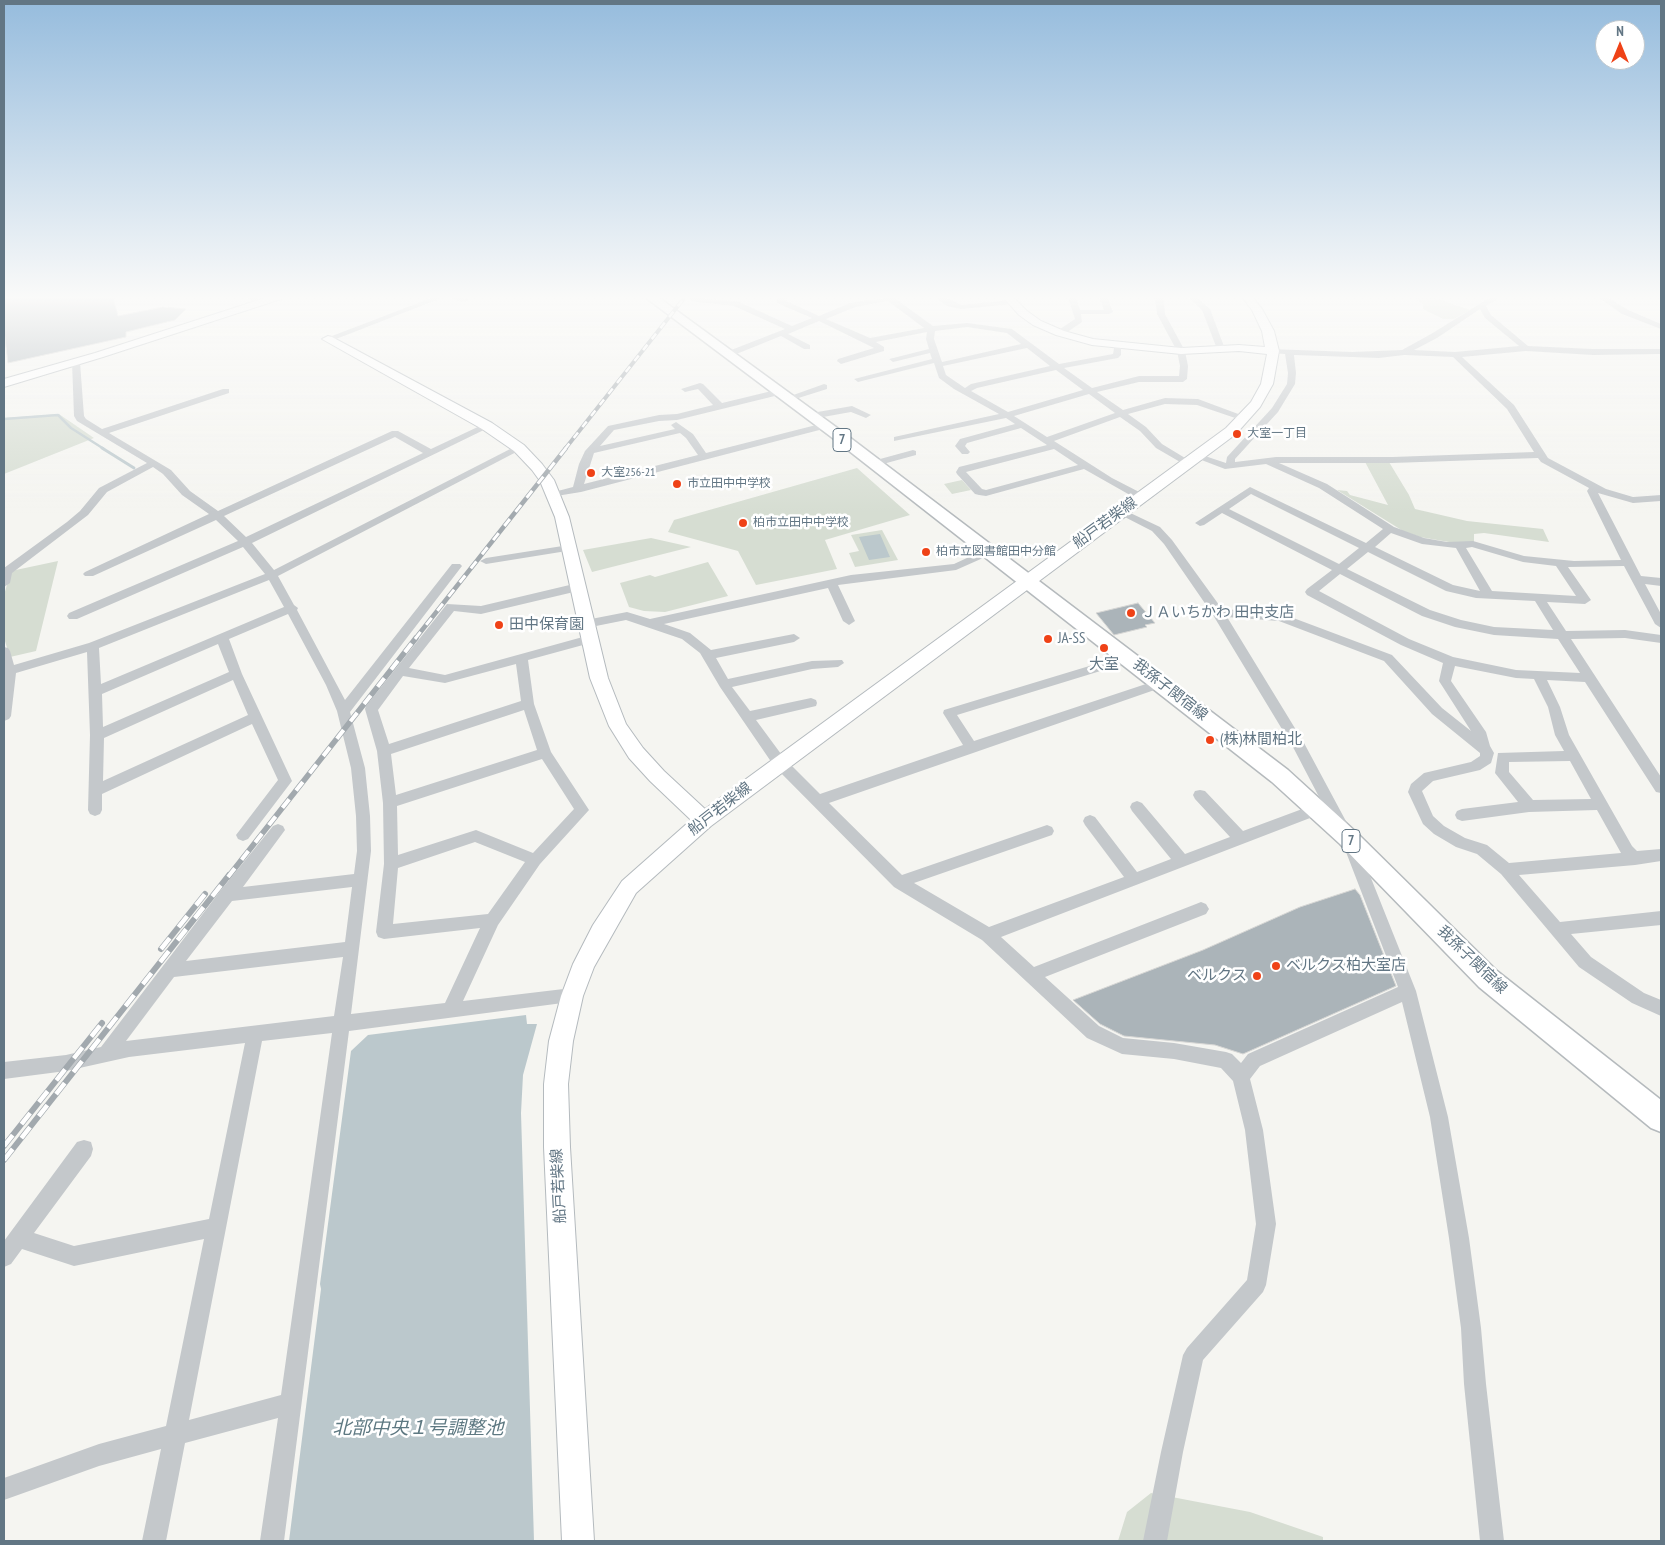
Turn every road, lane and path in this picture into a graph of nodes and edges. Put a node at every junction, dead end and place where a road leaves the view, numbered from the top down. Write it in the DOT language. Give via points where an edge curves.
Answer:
graph roads {
  1 [pos="52,369"];
  2 [pos="76,369"];
  3 [pos="383,369"];
  4 [pos="749,369"];
  5 [pos="907,369"];
  6 [pos="939,369"];
  7 [pos="1047,369"];
  8 [pos="1064,369"];
  9 [pos="1184,369"];
  10 [pos="1270,369"];
  11 [pos="1292,369"];
  12 [pos="1471,369"];
  13 [pos="858,379"];
  14 [pos="4,383"];
  15 [pos="824,387"];
  16 [pos="684,389"];
  17 [pos="1090,390"];
  18 [pos="226,391"];
  19 [pos="966,391"];
  20 [pos="784,395"];
  21 [pos="1256,404"];
  22 [pos="720,407"];
  23 [pos="1275,410"];
  24 [pos="1122,414"];
  25 [pos="866,415"];
  26 [pos="1007,415"];
  27 [pos="812,416"];
  28 [pos="668,418"];
  29 [pos="1244,418"];
  30 [pos="1023,425"];
  31 [pos="488,426"];
  32 [pos="824,426"];
  33 [pos="681,430"];
  34 [pos="102,432"];
  35 [pos="897,440"];
  36 [pos="1051,443"];
  37 [pos="519,448"];
  38 [pos="590,451"];
  39 [pos="964,452"];
  40 [pos="431,453"];
  41 [pos="913,453"];
  42 [pos="1540,455"];
  43 [pos="703,456"];
  44 [pos="1191,459"];
  45 [pos="1267,461"];
  46 [pos="154,463"];
  47 [pos="872,464"];
  48 [pos="1086,466"];
  49 [pos="1231,466"];
  50 [pos="1594,489"];
  51 [pos="577,490"];
  52 [pos="554,495"];
  53 [pos="1141,497"];
  54 [pos="1661,498"];
  55 [pos="1221,509"];
  56 [pos="1120,512"];
  57 [pos="217,516"];
  58 [pos="1200,523"];
  59 [pos="1390,529"];
  60 [pos="245,542"];
  61 [pos="1459,544"];
  62 [pos="1366,547"];
  63 [pos="569,548"];
  64 [pos="988,552"];
  65 [pos="486,561"];
  66 [pos="1560,563"];
  67 [pos="1628,563"];
  68 [pos="456,566"];
  69 [pos="1339,569"];
  70 [pos="89,574"];
  71 [pos="272,574"];
  72 [pos="1637,580"];
  73 [pos="1026,581"];
  74 [pos="1661,582"];
  75 [pos="4,583"];
  76 [pos="831,583"];
  77 [pos="578,587"];
  78 [pos="1488,595"];
  79 [pos="1539,598"];
  80 [pos="292,608"];
  81 [pos="1218,613"];
  82 [pos="73,616"];
  83 [pos="849,621"];
  84 [pos="646,624"];
  85 [pos="1661,624"];
  86 [pos="588,632"];
  87 [pos="1562,635"];
  88 [pos="222,638"];
  89 [pos="794,638"];
  90 [pos="1661,639"];
  91 [pos="93,646"];
  92 [pos="4,651"];
  93 [pos="708,655"];
  94 [pos="520,658"];
  95 [pos="1129,658"];
  96 [pos="1450,661"];
  97 [pos="838,664"];
  98 [pos="400,671"];
  99 [pos="7,672"];
  100 [pos="236,674"];
  101 [pos="1539,676"];
  102 [pos="1589,678"];
  103 [pos="1162,683"];
  104 [pos="724,684"];
  105 [pos="96,691"];
  106 [pos="811,703"];
  107 [pos="528,704"];
  108 [pos="343,711"];
  109 [pos="4,715"];
  110 [pos="256,717"];
  111 [pos="746,717"];
  112 [pos="97,735"];
  113 [pos="971,747"];
  114 [pos="1483,747"];
  115 [pos="384,750"];
  116 [pos="545,753"];
  117 [pos="1574,756"];
  118 [pos="779,762"];
  119 [pos="1661,788"];
  120 [pos="96,790"];
  121 [pos="1200,795"];
  122 [pos="817,801"];
  123 [pos="390,803"];
  124 [pos="1602,804"];
  125 [pos="1529,806"];
  126 [pos="1137,807"];
  127 [pos="1318,809"];
  128 [pos="95,810"];
  129 [pos="1462,815"];
  130 [pos="704,820"];
  131 [pos="1090,821"];
  132 [pos="278,830"];
  133 [pos="1046,831"];
  134 [pos="243,835"];
  135 [pos="1348,838"];
  136 [pos="1241,839"];
  137 [pos="1661,855"];
  138 [pos="1635,859"];
  139 [pos="535,860"];
  140 [pos="1182,861"];
  141 [pos="391,864"];
  142 [pos="1506,870"];
  143 [pos="1134,879"];
  144 [pos="361,880"];
  145 [pos="899,882"];
  146 [pos="226,895"];
  147 [pos="1201,909"];
  148 [pos="1661,918"];
  149 [pos="492,920"];
  150 [pos="1558,929"];
  151 [pos="988,935"];
  152 [pos="350,949"];
  153 [pos="169,970"];
  154 [pos="1031,974"];
  155 [pos="1408,991"];
  156 [pos="572,996"];
  157 [pos="1661,996"];
  158 [pos="1638,998"];
  159 [pos="1661,1008"];
  160 [pos="450,1010"];
  161 [pos="340,1024"];
  162 [pos="255,1034"];
  163 [pos="106,1054"];
  164 [pos="4,1070"];
  165 [pos="1241,1077"];
  166 [pos="1661,1118"];
  167 [pos="84,1149"];
  168 [pos="217,1227"];
  169 [pos="18,1238"];
  170 [pos="4,1257"];
  171 [pos="292,1403"];
  172 [pos="176,1435"];
  173 [pos="4,1489"];
  174 [pos="154,1541"];
  175 [pos="272,1541"];
  176 [pos="578,1541"];
  177 [pos="1155,1541"];
  178 [pos="1492,1541"];
  1 -- 14 [label="street"];
  2 -- 34 [label="street" via="78,416"];
  3 -- 31 [label="street"];
  4 -- 20 [label="main road, 我孫子関宿線 / 7"];
  5 -- 13 [label="street"];
  6 -- 19 [label="street" via="942,376"];
  7 -- 19 [label="street" via="974,386"];
  8 -- 17 [label="street"];
  9 -- 17 [label="street" via="1183,379 1139,379"];
  10 -- 21 [label="street, 船戸若柴線" via="1267,384"];
  11 -- 23 [label="street" via="1291,384"];
  12 -- 42 [label="street" via="1511,407"];
  15 -- 20 [label="street"];
  16 -- 22 [label="street" via="700,386"];
  17 -- 24 [label="street"];
  17 -- 26 [label="street"];
  18 -- 34 [label="street"];
  19 -- 26 [label="street"];
  20 -- 22 [label="street"];
  20 -- 27 [label="main road, 我孫子関宿線 / 7"];
  21 -- 23 [label="street"];
  21 -- 29 [label="street, 船戸若柴線"];
  22 -- 28 [label="street"];
  23 -- 49 [label="street" via="1230,459"];
  24 -- 29 [label="street" via="1146,405 1186,401"];
  24 -- 36 [label="street"];
  24 -- 44 [label="street" via="1159,446"];
  25 -- 27 [label="street" via="852,409"];
  26 -- 30 [label="street"];
  26 -- 35 [label="street"];
  27 -- 32 [label="main road, 我孫子関宿線 / 7"];
  28 -- 33 [label="street"];
  28 -- 38 [label="street" via="611,428"];
  29 -- 44 [label="street, 船戸若柴線"];
  30 -- 36 [label="street"];
  30 -- 39 [label="street" via="962,442 960,446"];
  31 -- 37 [label="street"];
  31 -- 40 [label="street"];
  32 -- 43 [label="street"];
  32 -- 47 [label="main road, 我孫子関宿線 / 7"];
  33 -- 38 [label="street"];
  33 -- 43 [label="street" via="690,436"];
  34 -- 46 [label="street"];
  36 -- 48 [label="street"];
  36 -- 48 [label="street" via="962,469 961,472 979,492 986,493"];
  37 -- 52 [label="street" via="547,480"];
  37 -- 71 [label="street"];
  38 -- 51 [label="street"];
  40 -- 57 [label="street" via="395,433"];
  40 -- 60 [label="street"];
  41 -- 47 [label="street"];
  42 -- 45 [label="street"];
  42 -- 50 [label="street"];
  43 -- 51 [label="street"];
  44 -- 49 [label="street"];
  44 -- 53 [label="street, 船戸若柴線"];
  45 -- 49 [label="street"];
  45 -- 59 [label="street" via="1323,486"];
  46 -- 57 [label="street"];
  46 -- 75 [label="street" via="103,490 71,524 7,571"];
  47 -- 64 [label="main road, 我孫子関宿線 / 7"];
  48 -- 53 [label="street"];
  50 -- 54 [label="street" via="1633,500"];
  50 -- 67 [label="street" via="1592,491"];
  51 -- 52 [label="street"];
  52 -- 63 [label="street"];
  53 -- 56 [label="street, 船戸若柴線"];
  55 -- 58 [label="street"];
  55 -- 62 [label="street" via="1250,490"];
  55 -- 69 [label="street"];
  56 -- 73 [label="street, 船戸若柴線"];
  56 -- 81 [label="street" via="1161,534"];
  57 -- 60 [label="street"];
  57 -- 70 [label="street"];
  59 -- 61 [label="street" via="1422,541"];
  59 -- 62 [label="street"];
  60 -- 71 [label="street"];
  60 -- 82 [label="street"];
  61 -- 66 [label="street" via="1473,544 1523,559"];
  61 -- 78 [label="street"];
  62 -- 69 [label="street"];
  62 -- 78 [label="street" via="1450,588"];
  63 -- 65 [label="street"];
  63 -- 77 [label="street"];
  64 -- 73 [label="main road, 我孫子関宿線 / 7"];
  64 -- 76 [label="street" via="956,567"];
  66 -- 67 [label="street"];
  66 -- 79 [label="street" via="1585,600"];
  67 -- 72 [label="street"];
  68 -- 108 [label="street"];
  69 -- 87 [label="street" via="1426,613 1459,624 1494,631"];
  69 -- 96 [label="street" via="1310,592 1405,642"];
  71 -- 80 [label="street"];
  71 -- 91 [label="street"];
  72 -- 74 [label="street"];
  72 -- 85 [label="street"];
  73 -- 95 [label="main road, 我孫子関宿線 / 7"];
  73 -- 118 [label="street, 船戸若柴線"];
  76 -- 83 [label="street"];
  76 -- 84 [label="street"];
  77 -- 86 [label="street"];
  77 -- 98 [label="street" via="481,610 451,607"];
  78 -- 79 [label="street"];
  79 -- 87 [label="street"];
  80 -- 88 [label="street"];
  80 -- 108 [label="street"];
  81 -- 114 [label="street" via="1280,617 1388,658 1437,711"];
  81 -- 135 [label="street" via="1299,748"];
  84 -- 86 [label="street" via="627,616"];
  84 -- 93 [label="street" via="686,636"];
  86 -- 94 [label="street"];
  86 -- 130 [label="street" via="602,686 618,726 646,764"];
  87 -- 90 [label="street" via="1613,634"];
  87 -- 102 [label="street"];
  88 -- 100 [label="street"];
  88 -- 105 [label="street"];
  89 -- 93 [label="street"];
  91 -- 99 [label="street"];
  91 -- 105 [label="street"];
  92 -- 99 [label="street"];
  93 -- 104 [label="street"];
  94 -- 98 [label="street" via="445,679"];
  94 -- 107 [label="street"];
  95 -- 103 [label="main road, 我孫子関宿線 / 7"];
  95 -- 113 [label="street" via="949,713"];
  96 -- 101 [label="street"];
  96 -- 114 [label="street" via="1445,681 1481,735"];
  97 -- 104 [label="street" via="812,664"];
  98 -- 115 [label="street" via="371,709"];
  99 -- 109 [label="street"];
  100 -- 110 [label="street"];
  100 -- 112 [label="street"];
  101 -- 102 [label="street"];
  101 -- 117 [label="street" via="1562,735"];
  102 -- 119 [label="street"];
  103 -- 113 [label="street"];
  103 -- 127 [label="main road, 我孫子関宿線 / 7"];
  104 -- 111 [label="street"];
  105 -- 112 [label="street"];
  106 -- 111 [label="street"];
  107 -- 115 [label="street"];
  107 -- 116 [label="street"];
  108 -- 144 [label="street" via="358,768 364,851"];
  110 -- 120 [label="street"];
  110 -- 134 [label="street" via="286,781"];
  111 -- 118 [label="street"];
  112 -- 120 [label="street"];
  113 -- 122 [label="street"];
  114 -- 142 [label="street" via="1486,759 1475,766 1429,777 1415,792 1428,820 1439,830 1461,843 1482,849"];
  115 -- 123 [label="street"];
  116 -- 123 [label="street"];
  116 -- 139 [label="street" via="582,810"];
  117 -- 124 [label="street"];
  117 -- 125 [label="street" via="1503,757 1502,773"];
  118 -- 122 [label="street"];
  118 -- 130 [label="street, 船戸若柴線"];
  120 -- 128 [label="street"];
  121 -- 136 [label="street"];
  122 -- 145 [label="street"];
  123 -- 141 [label="street"];
  124 -- 125 [label="street"];
  124 -- 138 [label="street"];
  125 -- 129 [label="street"];
  126 -- 140 [label="street"];
  127 -- 135 [label="main road, 我孫子関宿線 / 7"];
  127 -- 136 [label="street"];
  130 -- 156 [label="street, 船戸若柴線" via="629,887 584,964"];
  131 -- 143 [label="street"];
  132 -- 146 [label="street"];
  133 -- 145 [label="street"];
  135 -- 155 [label="street"];
  135 -- 166 [label="main road, 我孫子関宿線 / 7" via="1488,978"];
  136 -- 140 [label="street"];
  137 -- 138 [label="street"];
  138 -- 142 [label="street"];
  139 -- 141 [label="street" via="476,836"];
  139 -- 149 [label="street"];
  140 -- 143 [label="street"];
  141 -- 149 [label="street" via="384,932"];
  142 -- 150 [label="street"];
  143 -- 151 [label="street"];
  144 -- 146 [label="street"];
  144 -- 152 [label="street"];
  145 -- 151 [label="street"];
  146 -- 153 [label="street"];
  147 -- 154 [label="street"];
  148 -- 150 [label="street"];
  149 -- 160 [label="street"];
  150 -- 158 [label="street" via="1585,962"];
  151 -- 154 [label="street"];
  152 -- 153 [label="street"];
  152 -- 161 [label="street"];
  153 -- 163 [label="street"];
  154 -- 165 [label="street" via="1093,1032 1122,1046 1226,1060"];
  155 -- 165 [label="street" via="1254,1060"];
  155 -- 178 [label="street" via="1439,1117 1459,1238"];
  156 -- 160 [label="street"];
  156 -- 176 [label="street, 船戸若柴線" via="561,1041 556,1084"];
  157 -- 158 [label="street"];
  158 -- 159 [label="street"];
  160 -- 161 [label="street"];
  161 -- 162 [label="street"];
  161 -- 171 [label="street"];
  162 -- 163 [label="street"];
  162 -- 168 [label="street"];
  163 -- 164 [label="street" via="66,1063"];
  165 -- 177 [label="street" via="1254,1130 1266,1224 1256,1285 1194,1355"];
  167 -- 169 [label="street"];
  168 -- 169 [label="street" via="74,1256"];
  168 -- 172 [label="street"];
  169 -- 170 [label="street"];
  171 -- 172 [label="street"];
  171 -- 175 [label="street"];
  172 -- 173 [label="street" via="98,1455"];
  172 -- 174 [label="street"];
}
